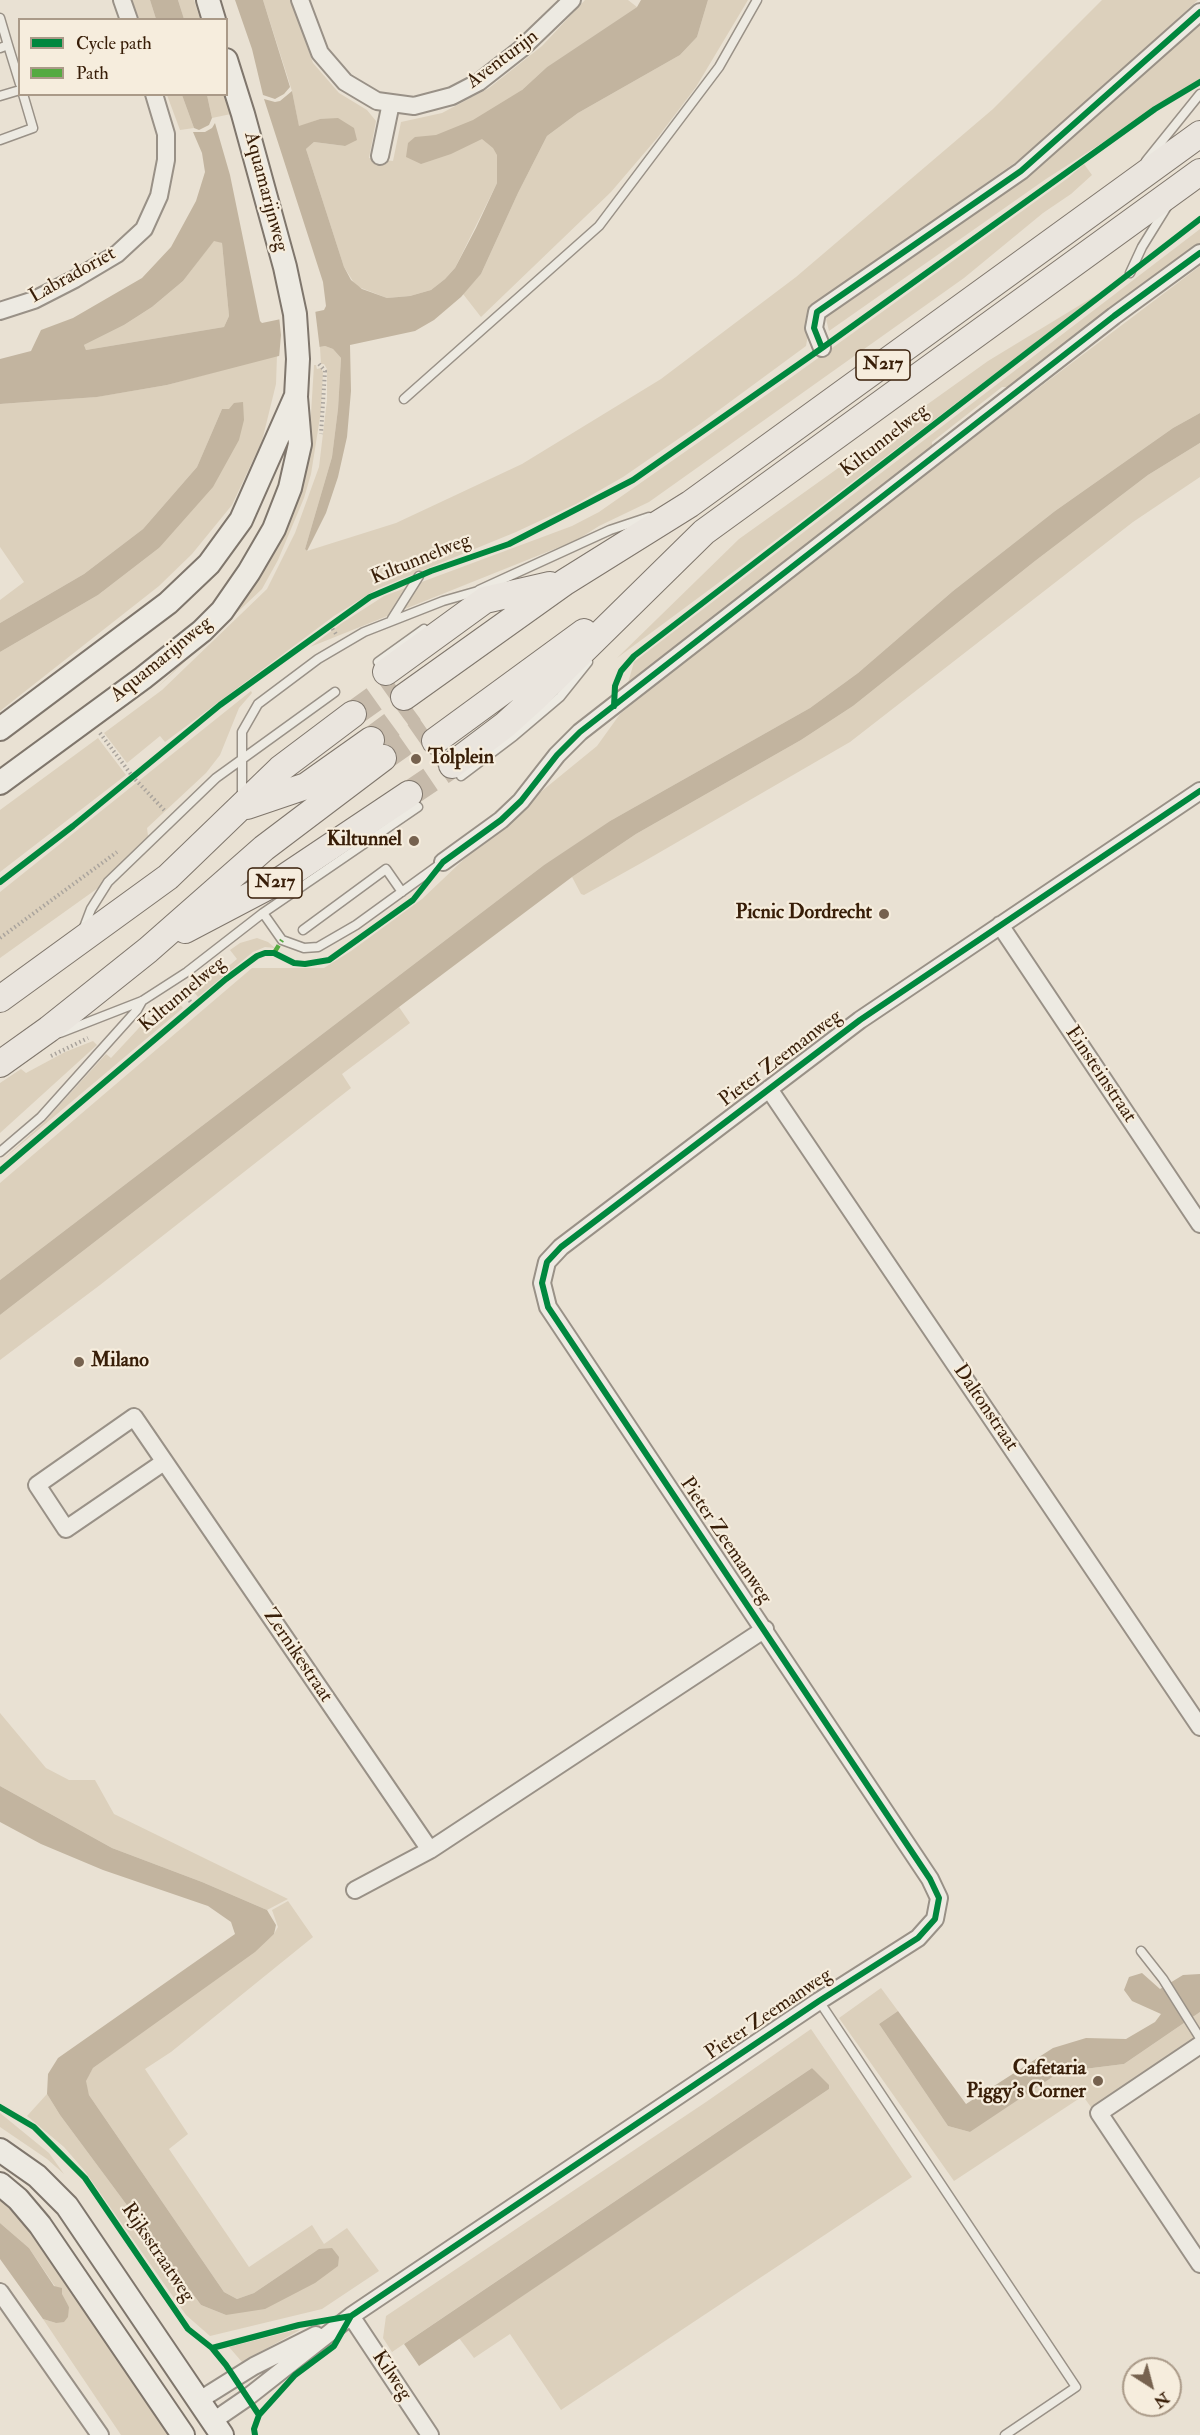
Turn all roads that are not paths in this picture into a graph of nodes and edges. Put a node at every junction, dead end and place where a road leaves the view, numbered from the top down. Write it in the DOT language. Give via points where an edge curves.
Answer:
graph roads {
  1 [pos="122,0"];
  2 [pos="208,0"];
  3 [pos="300,0"];
  4 [pos="572,0"];
  5 [pos="757,0"];
  6 [pos="1200,12"];
  7 [pos="0,18"];
  8 [pos="128,18"];
  9 [pos="213,18"];
  10 [pos="4,47"];
  11 [pos="228,67"];
  12 [pos="18,79"];
  13 [pos="18,91"];
  14 [pos="1200,94"];
  15 [pos="0,96"];
  16 [pos="24,96"];
  17 [pos="155,96"];
  18 [pos="391,103"];
  19 [pos="1200,134"];
  20 [pos="0,140"];
  21 [pos="380,156"];
  22 [pos="1200,172"];
  23 [pos="1189,185"];
  24 [pos="1122,191"];
  25 [pos="1200,253"];
  26 [pos="1130,273"];
  27 [pos="0,311"];
  28 [pos="822,348"];
  29 [pos="296,397"];
  30 [pos="404,399"];
  31 [pos="690,504"];
  32 [pos="419,576"];
  33 [pos="565,582"];
  34 [pos="652,583"];
  35 [pos="478,591"];
  36 [pos="450,611"];
  37 [pos="392,619"];
  38 [pos="431,624"];
  39 [pos="419,719"];
  40 [pos="0,729"];
  41 [pos="377,749"];
  42 [pos="243,758"];
  43 [pos="0,783"];
  44 [pos="1200,791"];
  45 [pos="313,796"];
  46 [pos="242,808"];
  47 [pos="443,862"];
  48 [pos="402,892"];
  49 [pos="264,913"];
  50 [pos="1000,925"];
  51 [pos="303,930"];
  52 [pos="77,944"];
  53 [pos="148,950"];
  54 [pos="11,983"];
  55 [pos="0,999"];
  56 [pos="142,1000"];
  57 [pos="5,1057"];
  58 [pos="769,1089"];
  59 [pos="0,1152"];
  60 [pos="1200,1224"];
  61 [pos="164,1462"];
  62 [pos="765,1629"];
  63 [pos="1200,1727"];
  64 [pos="430,1850"];
  65 [pos="356,1890"];
  66 [pos="1142,1951"];
  67 [pos="819,2001"];
  68 [pos="1200,2038"];
  69 [pos="1200,2045"];
  70 [pos="0,2150"];
  71 [pos="0,2184"];
  72 [pos="1200,2264"];
  73 [pos="0,2292"];
  74 [pos="351,2316"];
  75 [pos="198,2401"];
  76 [pos="217,2428"];
  77 [pos="181,2433"];
  78 [pos="100,2435"];
  79 [pos="430,2435"];
  80 [pos="1005,2435"];
  1 -- 8 [label="street"];
  2 -- 9 [label="street"];
  3 -- 18 [label="street, Aventurijn" via="320,53 334,71 377,101"];
  4 -- 18 [label="street, Aventurijn" via="521,49 479,82 452,96 414,106"];
  5 -- 30 [label="lane" via="719,68 599,226"];
  6 -- 28 [label="street" via="1021,171 817,312 814,328"];
  7 -- 10 [label="lane"];
  10 -- 12 [label="lane"];
  11 -- 29 [label="street, Aquamarijnweg" via="292,300 297,334"];
  13 -- 15 [label="lane"];
  14 -- 24 [label="lane"];
  16 -- 20 [label="lane" via="33,128"];
  17 -- 27 [label="street, Labradoriet" via="166,134 166,160 159,195 144,229 117,254 75,279 34,300"];
  18 -- 21 [label="street"];
  19 -- 24 [label="main road, N217"];
  22 -- 23 [label="main road, Kiltunnelweg / N217"];
  23 -- 26 [label="lane" via="1142,247"];
  23 -- 34 [label="main road, Kiltunnelweg / N217" via="704,532"];
  24 -- 31 [label="main road, N217"];
  25 -- 47 [label="street" via="580,732 521,801"];
  29 -- 40 [label="street, Aquamarijnweg" via="241,520 209,564 168,603"];
  29 -- 43 [label="street, Aquamarijnweg" via="300,444 296,469 274,529 237,591 202,631 173,655"];
  31 -- 33 [label="main road, N217"];
  31 -- 35 [label="lane, N217" via="610,530"];
  32 -- 37 [label="lane"];
  33 -- 39 [label="main road, N217"];
  33 -- 39 [label="main road, N217" via="485,600"];
  34 -- 39 [label="main road, Kiltunnelweg / N217"];
  34 -- 39 [label="main road, Kiltunnelweg / N217" via="513,718"];
  35 -- 36 [label="lane, N217"];
  35 -- 37 [label="lane"];
  37 -- 42 [label="lane" via="318,659 258,704 242,732"];
  38 -- 39 [label="lane"];
  41 -- 42 [label="lane"];
  41 -- 45 [label="main road, Kiltunnelweg / N217"];
  41 -- 46 [label="main road, Kiltunnelweg / N217" via="280,769"];
  41 -- 49 [label="lane, Kiltunnelweg / N217"];
  41 -- 53 [label="main road, Kiltunnelweg / N217"];
  42 -- 46 [label="lane"];
  42 -- 52 [label="lane" via="216,778 108,882 91,909"];
  44 -- 50 [label="street, Pieter Zeemanweg"];
  45 -- 46 [label="main road, Kiltunnelweg / N217"];
  45 -- 53 [label="main road, Kiltunnelweg / N217" via="264,848"];
  46 -- 52 [label="main road, Kiltunnelweg / N217" via="168,877"];
  47 -- 48 [label="lane"];
  48 -- 49 [label="lane" via="318,947 304,948 282,940"];
  48 -- 51 [label="lane" via="386,869"];
  49 -- 56 [label="lane, Kiltunnelweg / N217" via="187,972"];
  50 -- 58 [label="street, Pieter Zeemanweg" via="860,1020"];
  50 -- 60 [label="street, Einsteinstraat"];
  52 -- 54 [label="main road, Kiltunnelweg / N217"];
  53 -- 57 [label="main road, Kiltunnelweg / N217"];
  54 -- 55 [label="main road, Kiltunnelweg / N217"];
  56 -- 57 [label="lane, Kiltunnelweg / N217"];
  56 -- 59 [label="lane, Kiltunnelweg" via="41,1117"];
  58 -- 62 [label="street, Pieter Zeemanweg" via="561,1247 547,1262 542,1283 548,1307"];
  58 -- 63 [label="street, Daltonstraat"];
  61 -- 61 [label="street, Zernikestraat" via="66,1528 37,1485 134,1417"];
  61 -- 64 [label="street, Zernikestraat"];
  62 -- 64 [label="street"];
  62 -- 67 [label="street, Pieter Zeemanweg" via="939,1898 935,1919 918,1938"];
  64 -- 65 [label="street"];
  66 -- 68 [label="lane"];
  67 -- 74 [label="street, Pieter Zeemanweg"];
  67 -- 80 [label="lane" via="1076,2387"];
  69 -- 72 [label="street" via="1099,2113"];
  70 -- 75 [label="street" via="37,2176 68,2206"];
  71 -- 77 [label="street" via="18,2199 53,2243"];
  73 -- 78 [label="street"];
  74 -- 75 [label="street, Pieter Zeemanweg" via="254,2366"];
  74 -- 76 [label="street, Pieter Zeemanweg" via="248,2397"];
  74 -- 79 [label="street, Kilweg"];
  75 -- 76 [label="street"];
  75 -- 77 [label="street"];
  76 -- 77 [label="street"];
}
